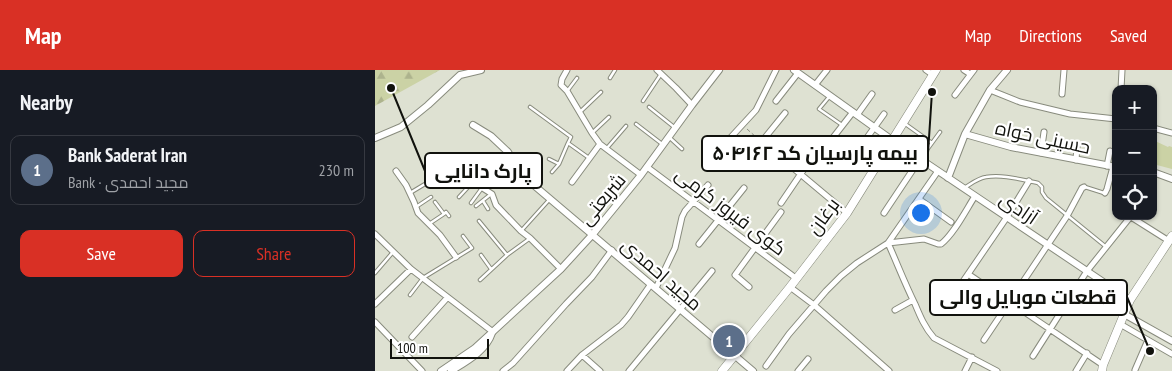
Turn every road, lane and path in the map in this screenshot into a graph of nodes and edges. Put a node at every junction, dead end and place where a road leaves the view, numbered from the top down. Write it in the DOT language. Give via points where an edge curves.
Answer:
graph roads {
  1 [pos="481,70"];
  2 [pos="567,70"];
  3 [pos="615,70"];
  4 [pos="719,70"];
  5 [pos="776,70"];
  6 [pos="827,70"];
  7 [pos="926,70"];
  8 [pos="964,70"];
  9 [pos="1007,70"];
  10 [pos="1064,70"];
  11 [pos="1122,70"];
  12 [pos="659,71"];
  13 [pos="796,72"];
  14 [pos="972,72"];
  15 [pos="935,73"];
  16 [pos="577,78"];
  17 [pos="610,78"];
  18 [pos="815,85"];
  19 [pos="1121,85"];
  20 [pos="990,90"];
  21 [pos="567,91"];
  22 [pos="601,92"];
  23 [pos="872,94"];
  24 [pos="1062,94"];
  25 [pos="955,95"];
  26 [pos="829,96"];
  27 [pos="643,101"];
  28 [pos="776,101"];
  29 [pos="691,105"];
  30 [pos="530,107"];
  31 [pos="649,107"];
  32 [pos="580,112"];
  33 [pos="785,113"];
  34 [pos="855,114"];
  35 [pos="884,114"];
  36 [pos="609,117"];
  37 [pos="1112,119"];
  38 [pos="904,123"];
  39 [pos="636,124"];
  40 [pos="473,125"];
  41 [pos="741,125"];
  42 [pos="842,125"];
  43 [pos="626,126"];
  44 [pos="675,128"];
  45 [pos="875,128"];
  46 [pos="1157,129"];
  47 [pos="940,132"];
  48 [pos="1044,132"];
  49 [pos="592,133"];
  50 [pos="1172,133"];
  51 [pos="965,134"];
  52 [pos="669,137"];
  53 [pos="375,138"];
  54 [pos="892,140"];
  55 [pos="568,142"];
  56 [pos="762,142"];
  57 [pos="932,143"];
  58 [pos="601,144"];
  59 [pos="827,144"];
  60 [pos="663,145"];
  61 [pos="861,146"];
  62 [pos="1077,146"];
  63 [pos="819,147"];
  64 [pos="607,148"];
  65 [pos="682,149"];
  66 [pos="720,149"];
  67 [pos="1110,151"];
  68 [pos="1041,153"];
  69 [pos="589,158"];
  70 [pos="549,159"];
  71 [pos="920,159"];
  72 [pos="1076,160"];
  73 [pos="745,162"];
  74 [pos="559,164"];
  75 [pos="457,165"];
  76 [pos="647,167"];
  77 [pos="1112,167"];
  78 [pos="396,171"];
  79 [pos="938,171"];
  80 [pos="552,172"];
  81 [pos="1157,173"];
  82 [pos="800,174"];
  83 [pos="641,175"];
  84 [pos="451,176"];
  85 [pos="949,178"];
  86 [pos="1172,179"];
  87 [pos="1029,181"];
  88 [pos="473,182"];
  89 [pos="572,182"];
  90 [pos="425,184"];
  91 [pos="708,185"];
  92 [pos="483,187"];
  93 [pos="1084,187"];
  94 [pos="744,188"];
  95 [pos="964,189"];
  96 [pos="410,193"];
  97 [pos="1105,193"];
  98 [pos="492,194"];
  99 [pos="431,196"];
  100 [pos="975,196"];
  101 [pos="459,197"];
  102 [pos="550,199"];
  103 [pos="919,199"];
  104 [pos="483,200"];
  105 [pos="435,202"];
  106 [pos="693,202"];
  107 [pos="471,203"];
  108 [pos="781,203"];
  109 [pos="477,206"];
  110 [pos="416,207"];
  111 [pos="487,209"];
  112 [pos="781,212"];
  113 [pos="847,212"];
  114 [pos="884,213"];
  115 [pos="443,214"];
  116 [pos="449,216"];
  117 [pos="1067,216"];
  118 [pos="1007,217"];
  119 [pos="718,220"];
  120 [pos="1128,220"];
  121 [pos="1138,220"];
  122 [pos="479,222"];
  123 [pos="951,222"];
  124 [pos="429,224"];
  125 [pos="521,231"];
  126 [pos="593,234"];
  127 [pos="463,236"];
  128 [pos="376,237"];
  129 [pos="530,238"];
  130 [pos="1170,239"];
  131 [pos="888,243"];
  132 [pos="699,244"];
  133 [pos="1048,245"];
  134 [pos="1106,247"];
  135 [pos="756,248"];
  136 [pos="612,250"];
  137 [pos="393,252"];
  138 [pos="481,255"];
  139 [pos="507,255"];
  140 [pos="456,257"];
  141 [pos="561,268"];
  142 [pos="411,269"];
  143 [pos="491,269"];
  144 [pos="712,271"];
  145 [pos="1087,271"];
  146 [pos="375,273"];
  147 [pos="968,274"];
  148 [pos="423,278"];
  149 [pos="797,279"];
  150 [pos="480,280"];
  151 [pos="1100,280"];
  152 [pos="654,286"];
  153 [pos="749,287"];
  154 [pos="790,287"];
  155 [pos="410,295"];
  156 [pos="447,298"];
  157 [pos="951,298"];
  158 [pos="913,300"];
  159 [pos="1130,300"];
  160 [pos="1009,302"];
  161 [pos="375,304"];
  162 [pos="1120,304"];
  163 [pos="814,305"];
  164 [pos="681,309"];
  165 [pos="895,310"];
  166 [pos="1124,314"];
  167 [pos="375,322"];
  168 [pos="1120,324"];
  169 [pos="1050,329"];
  170 [pos="493,332"];
  171 [pos="412,337"];
  172 [pos="984,340"];
  173 [pos="1149,340"];
  174 [pos="1172,342"];
  175 [pos="1170,353"];
  176 [pos="1087,354"];
  177 [pos="582,356"];
  178 [pos="735,356"];
  179 [pos="1033,356"];
  180 [pos="972,358"];
  181 [pos="808,359"];
  182 [pos="766,366"];
  183 [pos="1102,368"];
  184 [pos="1135,370"];
  185 [pos="422,371"];
  186 [pos="441,371"];
  187 [pos="451,371"];
  188 [pos="503,371"];
  189 [pos="567,371"];
  190 [pos="600,371"];
  191 [pos="629,371"];
  192 [pos="723,371"];
  193 [pos="753,371"];
  194 [pos="798,371"];
  195 [pos="889,371"];
  196 [pos="965,371"];
  197 [pos="997,371"];
  198 [pos="1076,371"];
  1 -- 53 [label="street" via="461,75 401,127"];
  2 -- 21 [label="street" via="561,86"];
  3 -- 17 [label="lane"];
  4 -- 29 [label="street, شریعتی"];
  5 -- 41 [label="street" via="755,110"];
  6 -- 18 [label="street"];
  7 -- 15 [label="street"];
  8 -- 14 [label="street"];
  9 -- 20 [label="street"];
  10 -- 24 [label="street"];
  11 -- 19 [label="street"];
  12 -- 27 [label="lane"];
  12 -- 29 [label="street"];
  13 -- 18 [label="street, آزادی"];
  13 -- 28 [label="street"];
  14 -- 25 [label="street"];
  15 -- 38 [label="main road, برغان"];
  16 -- 21 [label="lane"];
  18 -- 26 [label="street, آزادی"];
  20 -- 37 [label="street" via="1020,102 1070,114"];
  20 -- 51 [label="street"];
  21 -- 32 [label="street"];
  22 -- 32 [label="lane"];
  23 -- 34 [label="street"];
  26 -- 34 [label="street, آزادی"];
  26 -- 42 [label="lane" via="819,109"];
  29 -- 44 [label="street, شریعتی"];
  30 -- 55 [label="lane" via="571,137"];
  31 -- 44 [label="lane"];
  32 -- 49 [label="street"];
  33 -- 56 [label="street"];
  34 -- 42 [label="street"];
  34 -- 45 [label="street, آزادی"];
  35 -- 45 [label="street"];
  36 -- 49 [label="lane"];
  38 -- 54 [label="main road, برغان"];
  38 -- 57 [label="lane"];
  39 -- 60 [label="lane"];
  40 -- 102 [label="street, مجید احمدی" via="508,152 523,176"];
  41 -- 56 [label="path"];
  41 -- 66 [label="street"];
  42 -- 59 [label="street"];
  43 -- 64 [label="lane"];
  44 -- 52 [label="street, شریعتی"];
  45 -- 54 [label="street, آزادی"];
  45 -- 61 [label="street"];
  46 -- 50 [label="street"];
  47 -- 57 [label="lane"];
  48 -- 68 [label="street"];
  49 -- 58 [label="street"];
  51 -- 68 [label="street, حسینی خواه"];
  51 -- 85 [label="street"];
  52 -- 60 [label="street, شریعتی"];
  52 -- 65 [label="lane"];
  54 -- 71 [label="street, آزادی"];
  54 -- 113 [label="main road, برغان"];
  55 -- 69 [label="lane"];
  55 -- 74 [label="lane"];
  56 -- 73 [label="street"];
  56 -- 82 [label="street"];
  57 -- 71 [label="lane"];
  58 -- 64 [label="street"];
  58 -- 69 [label="street"];
  60 -- 76 [label="street, شریعتی"];
  62 -- 72 [label="street"];
  63 -- 82 [label="street"];
  64 -- 83 [label="street"];
  67 -- 77 [label="street"];
  68 -- 72 [label="street, حسینی خواه"];
  69 -- 89 [label="street"];
  70 -- 74 [label="lane"];
  71 -- 79 [label="street, آزادی"];
  71 -- 114 [label="street"];
  72 -- 77 [label="street, حسینی خواه"];
  74 -- 80 [label="lane"];
  75 -- 84 [label="lane"];
  75 -- 88 [label="street"];
  76 -- 83 [label="street, شریعتی"];
  76 -- 106 [label="street, کوی فیروز کرمی"];
  77 -- 97 [label="street"];
  78 -- 96 [label="street"];
  79 -- 85 [label="street, آزادی"];
  79 -- 103 [label="street"];
  81 -- 86 [label="street"];
  82 -- 108 [label="street"];
  82 -- 113 [label="street"];
  83 -- 126 [label="street, شریعتی"];
  85 -- 95 [label="street, آزادی"];
  87 -- 95 [label="lane" via="985,177"];
  87 -- 117 [label="lane" via="1041,185 1044,196"];
  87 -- 118 [label="street"];
  88 -- 92 [label="street"];
  88 -- 101 [label="lane"];
  90 -- 96 [label="lane"];
  91 -- 106 [label="street"];
  92 -- 98 [label="street"];
  92 -- 107 [label="lane"];
  93 -- 97 [label="lane"];
  93 -- 117 [label="street"];
  94 -- 119 [label="street"];
  95 -- 100 [label="street, آزادی"];
  96 -- 110 [label="street"];
  98 -- 104 [label="lane"];
  98 -- 125 [label="street" via="496,205"];
  99 -- 110 [label="lane"];
  100 -- 118 [label="street, آزادی"];
  100 -- 131 [label="street" via="941,244 924,239"];
  102 -- 125 [label="lane"];
  102 -- 126 [label="street, مجید احمدی"];
  103 -- 123 [label="street"];
  103 -- 131 [label="street"];
  104 -- 109 [label="lane"];
  104 -- 111 [label="lane"];
  105 -- 115 [label="lane"];
  106 -- 119 [label="street, کوی فیروز کرمی"];
  106 -- 152 [label="street" via="682,217 675,248"];
  110 -- 124 [label="street" via="418,214"];
  112 -- 135 [label="street"];
  113 -- 149 [label="main road, برغان"];
  115 -- 116 [label="lane" via="446,212"];
  115 -- 124 [label="lane"];
  117 -- 133 [label="street"];
  117 -- 134 [label="lane"];
  118 -- 133 [label="street, آزادی"];
  118 -- 147 [label="street"];
  119 -- 132 [label="street"];
  119 -- 135 [label="street, کوی فیروز کرمی"];
  120 -- 134 [label="street"];
  121 -- 130 [label="street"];
  122 -- 139 [label="lane"];
  124 -- 140 [label="street"];
  125 -- 129 [label="street"];
  126 -- 136 [label="street, مجید احمدی"];
  126 -- 141 [label="street, شریعتی"];
  127 -- 140 [label="lane" via="472,248"];
  128 -- 137 [label="street"];
  129 -- 139 [label="lane"];
  129 -- 141 [label="street"];
  130 -- 159 [label="main road"];
  131 -- 158 [label="street"];
  131 -- 163 [label="street" via="841,276"];
  133 -- 145 [label="street, آزادی"];
  133 -- 160 [label="street"];
  134 -- 145 [label="street"];
  135 -- 149 [label="street, کوی فیروز کرمی"];
  135 -- 153 [label="street" via="735,275"];
  136 -- 152 [label="street, مجید احمدی"];
  136 -- 188 [label="street" via="592,277"];
  137 -- 142 [label="street"];
  137 -- 146 [label="lane"];
  138 -- 143 [label="lane"];
  139 -- 143 [label="lane"];
  140 -- 148 [label="lane"];
  141 -- 170 [label="street, شریعتی"];
  142 -- 148 [label="street"];
  142 -- 161 [label="street"];
  143 -- 150 [label="lane"];
  144 -- 164 [label="street"];
  145 -- 151 [label="street, آزادی"];
  145 -- 169 [label="street"];
  147 -- 157 [label="street"];
  147 -- 160 [label="street"];
  148 -- 155 [label="lane"];
  148 -- 156 [label="street"];
  149 -- 154 [label="main road, برغان"];
  151 -- 159 [label="street, آزادی"];
  151 -- 162 [label="lane" via="1095,288"];
  152 -- 164 [label="street, مجید احمدی"];
  152 -- 177 [label="street" via="621,325"];
  154 -- 163 [label="street"];
  154 -- 178 [label="main road, برغان"];
  156 -- 170 [label="street"];
  156 -- 171 [label="street"];
  158 -- 165 [label="street"];
  158 -- 180 [label="street" via="934,338"];
  159 -- 166 [label="main road"];
  160 -- 169 [label="street"];
  160 -- 172 [label="street"];
  163 -- 182 [label="street"];
  163 -- 195 [label="street"];
  164 -- 178 [label="street, مجید احمدی"];
  164 -- 191 [label="street"];
  166 -- 168 [label="main road"];
  166 -- 174 [label="street"];
  167 -- 185 [label="street"];
  168 -- 173 [label="street"];
  168 -- 183 [label="main road"];
  169 -- 176 [label="street"];
  169 -- 179 [label="street"];
  170 -- 186 [label="street, شریعتی"];
  170 -- 187 [label="street, شریعتی" via="479,352"];
  173 -- 175 [label="street"];
  173 -- 184 [label="street"];
  174 -- 175 [label="street"];
  176 -- 183 [label="street"];
  176 -- 198 [label="street"];
  177 -- 189 [label="street"];
  177 -- 190 [label="street"];
  178 -- 192 [label="main road, برغان"];
  178 -- 193 [label="street, مجید احمدی"];
  180 -- 196 [label="street"];
  180 -- 197 [label="street"];
  181 -- 194 [label="street"];
}
